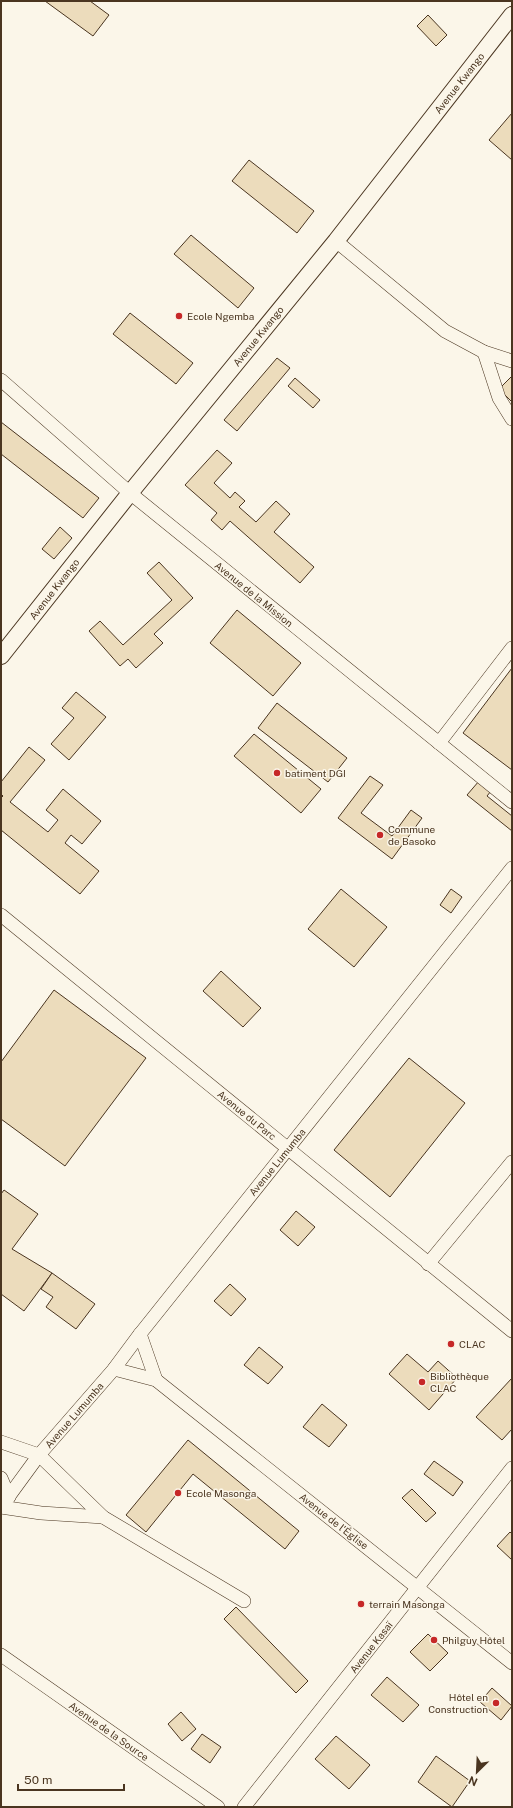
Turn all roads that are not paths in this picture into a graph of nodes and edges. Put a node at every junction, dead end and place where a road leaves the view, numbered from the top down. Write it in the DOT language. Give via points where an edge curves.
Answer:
graph roads {
  1 [pos="512,15"];
  2 [pos="336,241"];
  3 [pos="484,352"];
  4 [pos="512,361"];
  5 [pos="1,380"];
  6 [pos="512,420"];
  7 [pos="130,493"];
  8 [pos="512,648"];
  9 [pos="1,656"];
  10 [pos="439,743"];
  11 [pos="512,802"];
  12 [pos="512,868"];
  13 [pos="1,915"];
  14 [pos="288,1148"];
  15 [pos="512,1162"];
  16 [pos="428,1264"];
  17 [pos="512,1331"];
  18 [pos="140,1334"];
  19 [pos="114,1369"];
  20 [pos="156,1380"];
  21 [pos="1,1442"];
  22 [pos="39,1455"];
  23 [pos="512,1468"];
  24 [pos="1,1478"];
  25 [pos="4,1504"];
  26 [pos="103,1517"];
  27 [pos="418,1588"];
  28 [pos="244,1601"];
  29 [pos="1,1655"];
  30 [pos="512,1663"];
  31 [pos="218,1807"];
  32 [pos="244,1807"];
  1 -- 2 [label="street, Avenue Kwango"];
  2 -- 3 [label="street" via="445,331"];
  2 -- 7 [label="street, Avenue Kwango"];
  3 -- 4 [label="street"];
  3 -- 6 [label="street" via="499,398"];
  5 -- 7 [label="street, Avenue de la Mission"];
  7 -- 9 [label="street, Avenue Kwango"];
  7 -- 10 [label="street, Avenue de la Mission"];
  8 -- 10 [label="street"];
  10 -- 11 [label="street, Avenue de la Mission"];
  12 -- 14 [label="street, Avenue Lumumba"];
  13 -- 14 [label="street, Avenue du Parc"];
  14 -- 16 [label="street, Avenue du Parc"];
  14 -- 18 [label="street, Avenue Lumumba"];
  15 -- 16 [label="street"];
  16 -- 17 [label="street, Avenue du Parc"];
  18 -- 19 [label="street, Avenue Lumumba"];
  18 -- 20 [label="street"];
  19 -- 20 [label="street"];
  19 -- 22 [label="street, Avenue Lumumba"];
  20 -- 27 [label="street, Avenue de l'Église"];
  21 -- 22 [label="street"];
  22 -- 25 [label="street, Avenue Lumumba"];
  22 -- 26 [label="street"];
  23 -- 27 [label="street, Avenue Kasaï"];
  24 -- 25 [label="street"];
  25 -- 26 [label="street" via="41,1513"];
  26 -- 28 [label="street"];
  27 -- 30 [label="street, Avenue de l'Église"];
  27 -- 32 [label="street, Avenue Kasaï"];
  29 -- 31 [label="street, Avenue de la Source"];
}
